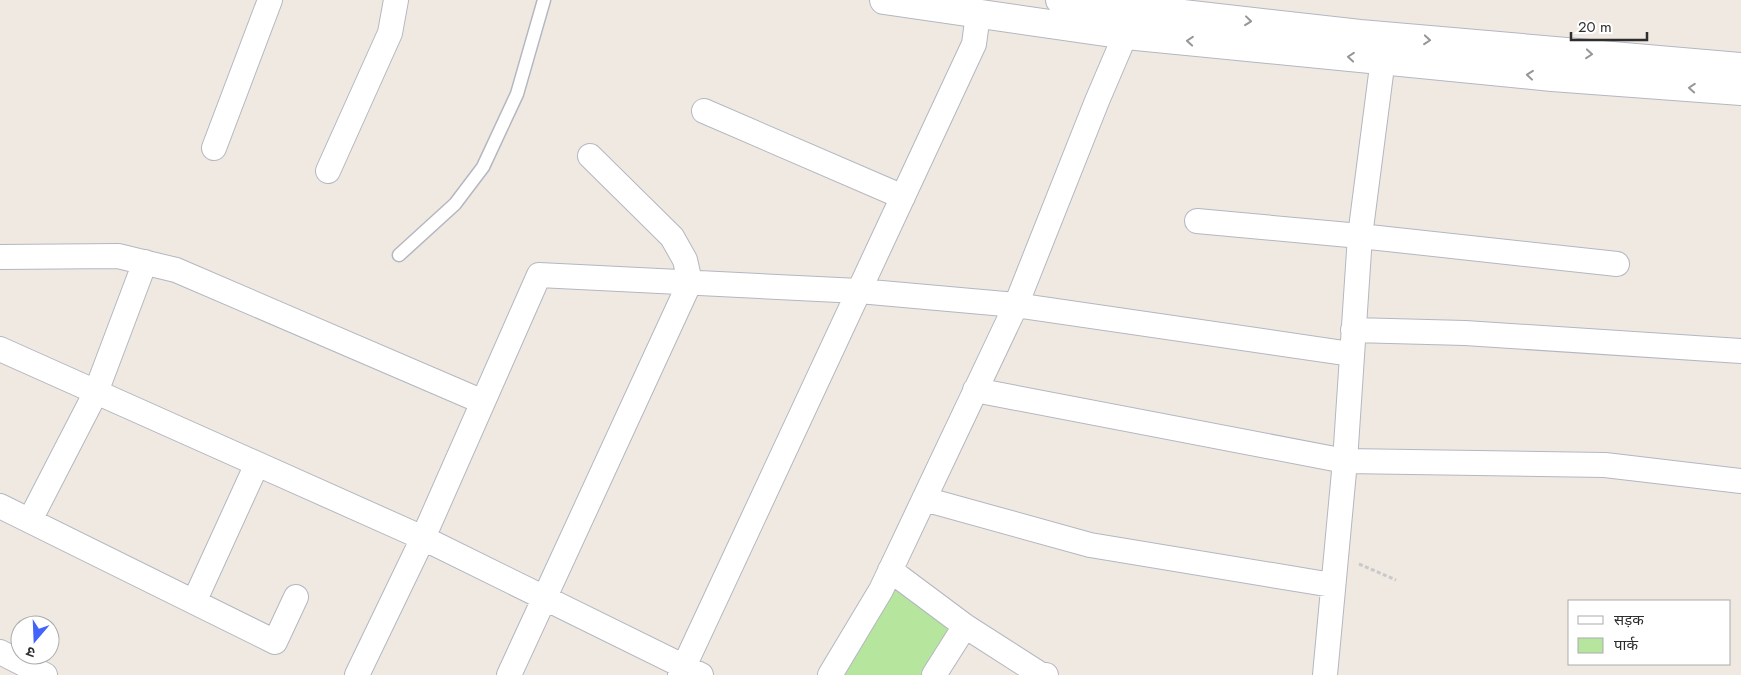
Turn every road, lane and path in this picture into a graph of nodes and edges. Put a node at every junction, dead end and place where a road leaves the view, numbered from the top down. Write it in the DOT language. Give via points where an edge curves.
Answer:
graph roads {
  1 [pos="270,0"];
  2 [pos="396,0"];
  3 [pos="544,0"];
  4 [pos="884,0"];
  5 [pos="1060,0"];
  6 [pos="1174,7"];
  7 [pos="1135,10"];
  8 [pos="978,14"];
  9 [pos="1126,35"];
  10 [pos="1384,48"];
  11 [pos="1741,67"];
  12 [pos="1741,92"];
  13 [pos="704,111"];
  14 [pos="214,148"];
  15 [pos="590,156"];
  16 [pos="328,171"];
  17 [pos="903,197"];
  18 [pos="1197,221"];
  19 [pos="1360,236"];
  20 [pos="398,255"];
  21 [pos="0,257"];
  22 [pos="145,262"];
  23 [pos="1617,264"];
  24 [pos="690,282"];
  25 [pos="859,291"];
  26 [pos="1016,305"];
  27 [pos="1353,330"];
  28 [pos="0,349"];
  29 [pos="1741,351"];
  30 [pos="1351,354"];
  31 [pos="975,390"];
  32 [pos="96,392"];
  33 [pos="483,402"];
  34 [pos="1345,461"];
  35 [pos="257,464"];
  36 [pos="1741,480"];
  37 [pos="924,499"];
  38 [pos="0,506"];
  39 [pos="30,520"];
  40 [pos="423,538"];
  41 [pos="1335,554"];
  42 [pos="890,570"];
  43 [pos="1396,580"];
  44 [pos="1332,585"];
  45 [pos="296,597"];
  46 [pos="544,598"];
  47 [pos="194,602"];
  48 [pos="965,626"];
  49 [pos="0,652"];
  50 [pos="688,672"];
  51 [pos="44,675"];
  52 [pos="357,675"];
  53 [pos="509,675"];
  54 [pos="830,675"];
  55 [pos="934,675"];
  56 [pos="1046,675"];
  57 [pos="1325,675"];
  1 -- 14 [label="street"];
  2 -- 16 [label="street" via="390,33"];
  3 -- 20 [label="lane" via="517,94 483,168 454,204"];
  4 -- 8 [label="street"];
  5 -- 7 [label="street"];
  6 -- 7 [label="street"];
  6 -- 10 [label="street, one-way"];
  7 -- 9 [label="street"];
  8 -- 9 [label="street"];
  8 -- 17 [label="street" via="974,44"];
  10 -- 9 [label="street, one-way"];
  9 -- 26 [label="street"];
  10 -- 11 [label="street, one-way"];
  12 -- 10 [label="street, one-way" via="1552,77"];
  10 -- 19 [label="street"];
  13 -- 17 [label="street"];
  15 -- 24 [label="street" via="672,237 685,260"];
  17 -- 25 [label="street"];
  18 -- 19 [label="street"];
  19 -- 23 [label="street"];
  19 -- 27 [label="street"];
  21 -- 22 [label="street" via="118,256"];
  22 -- 32 [label="street"];
  22 -- 33 [label="street" via="176,270"];
  24 -- 25 [label="street"];
  24 -- 33 [label="street" via="539,275"];
  24 -- 46 [label="street"];
  25 -- 26 [label="street"];
  25 -- 50 [label="street"];
  26 -- 30 [label="street"];
  26 -- 31 [label="street"];
  27 -- 29 [label="street" via="1465,333"];
  27 -- 30 [label="street"];
  28 -- 32 [label="street"];
  30 -- 34 [label="street"];
  31 -- 34 [label="street"];
  31 -- 37 [label="street"];
  32 -- 35 [label="street"];
  32 -- 39 [label="street"];
  33 -- 40 [label="street"];
  34 -- 36 [label="street" via="1605,465"];
  34 -- 41 [label="street"];
  35 -- 40 [label="street"];
  35 -- 47 [label="street"];
  37 -- 42 [label="street"];
  37 -- 44 [label="street" via="1090,545"];
  38 -- 39 [label="street"];
  39 -- 47 [label="street"];
  40 -- 46 [label="street"];
  40 -- 52 [label="street"];
  41 -- 43 [label="path"];
  41 -- 44 [label="street"];
  42 -- 48 [label="street"];
  42 -- 54 [label="street"];
  44 -- 57 [label="street"];
  45 -- 47 [label="street" via="275,642"];
  46 -- 50 [label="street"];
  46 -- 53 [label="street"];
  48 -- 55 [label="street"];
  48 -- 56 [label="street"];
  49 -- 51 [label="street"];
}
